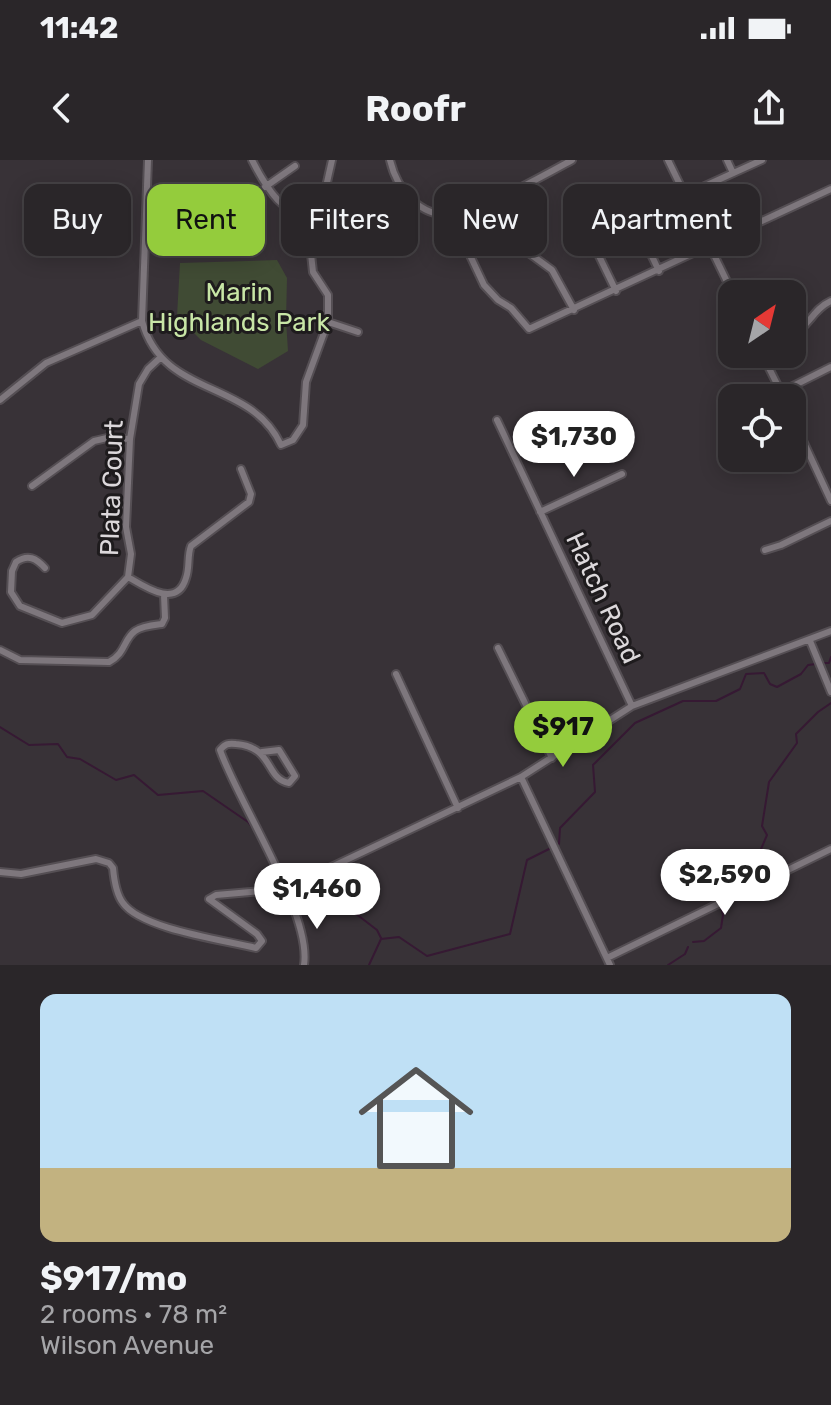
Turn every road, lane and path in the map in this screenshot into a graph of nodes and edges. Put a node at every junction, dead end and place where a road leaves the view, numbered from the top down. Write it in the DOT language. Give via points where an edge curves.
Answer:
graph roads {
  1 [pos="148,160"];
  2 [pos="252,160"];
  3 [pos="332,160"];
  4 [pos="390,160"];
  5 [pos="572,160"];
  6 [pos="668,160"];
  7 [pos="727,160"];
  8 [pos="762,160"];
  9 [pos="295,166"];
  10 [pos="733,173"];
  11 [pos="148,184"];
  12 [pos="264,184"];
  13 [pos="326,184"];
  14 [pos="522,184"];
  15 [pos="680,184"];
  16 [pos="709,184"];
  17 [pos="265,187"];
  18 [pos="831,189"];
  19 [pos="281,204"];
  20 [pos="434,211"];
  21 [pos="760,222"];
  22 [pos="147,228"];
  23 [pos="311,256"];
  24 [pos="470,256"];
  25 [pos="533,256"];
  26 [pos="599,256"];
  27 [pos="652,256"];
  28 [pos="690,256"];
  29 [pos="715,256"];
  30 [pos="659,271"];
  31 [pos="726,280"];
  32 [pos="616,291"];
  33 [pos="831,301"];
  34 [pos="574,310"];
  35 [pos="142,321"];
  36 [pos="328,322"];
  37 [pos="806,325"];
  38 [pos="358,332"];
  39 [pos="161,357"];
  40 [pos="831,367"];
  41 [pos="801,384"];
  42 [pos="0,400"];
  43 [pos="497,420"];
  44 [pos="130,439"];
  45 [pos="806,447"];
  46 [pos="241,469"];
  47 [pos="622,474"];
  48 [pos="32,486"];
  49 [pos="831,501"];
  50 [pos="540,512"];
  51 [pos="831,521"];
  52 [pos="765,550"];
  53 [pos="45,568"];
  54 [pos="128,577"];
  55 [pos="164,595"];
  56 [pos="831,631"];
  57 [pos="810,641"];
  58 [pos="498,648"];
  59 [pos="0,650"];
  60 [pos="396,674"];
  61 [pos="831,692"];
  62 [pos="632,706"];
  63 [pos="262,752"];
  64 [pos="552,758"];
  65 [pos="521,777"];
  66 [pos="458,808"];
  67 [pos="831,849"];
  68 [pos="0,872"];
  69 [pos="285,889"];
  70 [pos="608,961"];
  71 [pos="304,965"];
  1 -- 11 [label="street"];
  2 -- 12 [label="street"];
  3 -- 13 [label="street"];
  4 -- 20 [label="street" via="394,178 414,202"];
  5 -- 14 [label="street"];
  6 -- 15 [label="street"];
  7 -- 10 [label="street"];
  8 -- 10 [label="street"];
  9 -- 17 [label="street"];
  10 -- 16 [label="street"];
  17 -- 19 [label="street"];
  18 -- 21 [label="street"];
  22 -- 35 [label="street"];
  23 -- 36 [label="street" via="328,295"];
  24 -- 34 [label="street" via="484,285 526,327 534,329"];
  25 -- 34 [label="street" via="552,270"];
  26 -- 32 [label="street"];
  27 -- 30 [label="street"];
  28 -- 30 [label="street"];
  29 -- 31 [label="street"];
  30 -- 32 [label="street"];
  32 -- 34 [label="street"];
  33 -- 37 [label="street" via="816,310"];
  35 -- 39 [label="street"];
  35 -- 42 [label="street" via="46,363"];
  36 -- 38 [label="street"];
  36 -- 39 [label="street" via="306,382 303,425 293,440 281,445 266,420 212,387 179,375"];
  39 -- 44 [label="street, Plata Court" via="142,376"];
  40 -- 41 [label="street"];
  43 -- 50 [label="street, Hatch Road"];
  44 -- 48 [label="street" via="94,441"];
  44 -- 54 [label="street, Plata Court"];
  45 -- 49 [label="street"];
  46 -- 55 [label="street" via="249,502 193,543 185,582"];
  47 -- 50 [label="street"];
  50 -- 62 [label="street, Hatch Road"];
  51 -- 52 [label="street"];
  53 -- 54 [label="street, Plata Court" via="35,558 16,562 11,592 20,606 62,623 92,615"];
  54 -- 55 [label="street"];
  55 -- 59 [label="street" via="162,624 138,628 120,656 109,662 20,660"];
  56 -- 57 [label="street"];
  57 -- 61 [label="street"];
  57 -- 62 [label="street"];
  58 -- 64 [label="street"];
  60 -- 66 [label="street"];
  62 -- 64 [label="street"];
  63 -- 63 [label="street" via="285,784 293,780 279,750"];
  63 -- 69 [label="street" via="231,744 220,750"];
  64 -- 65 [label="street"];
  65 -- 66 [label="street"];
  65 -- 70 [label="street"];
  66 -- 69 [label="street"];
  67 -- 70 [label="street"];
  68 -- 69 [label="street" via="21,874 103,860 113,868 123,904 144,921 256,948 262,941 257,934 209,899"];
  69 -- 71 [label="street" via="303,936"];
}
